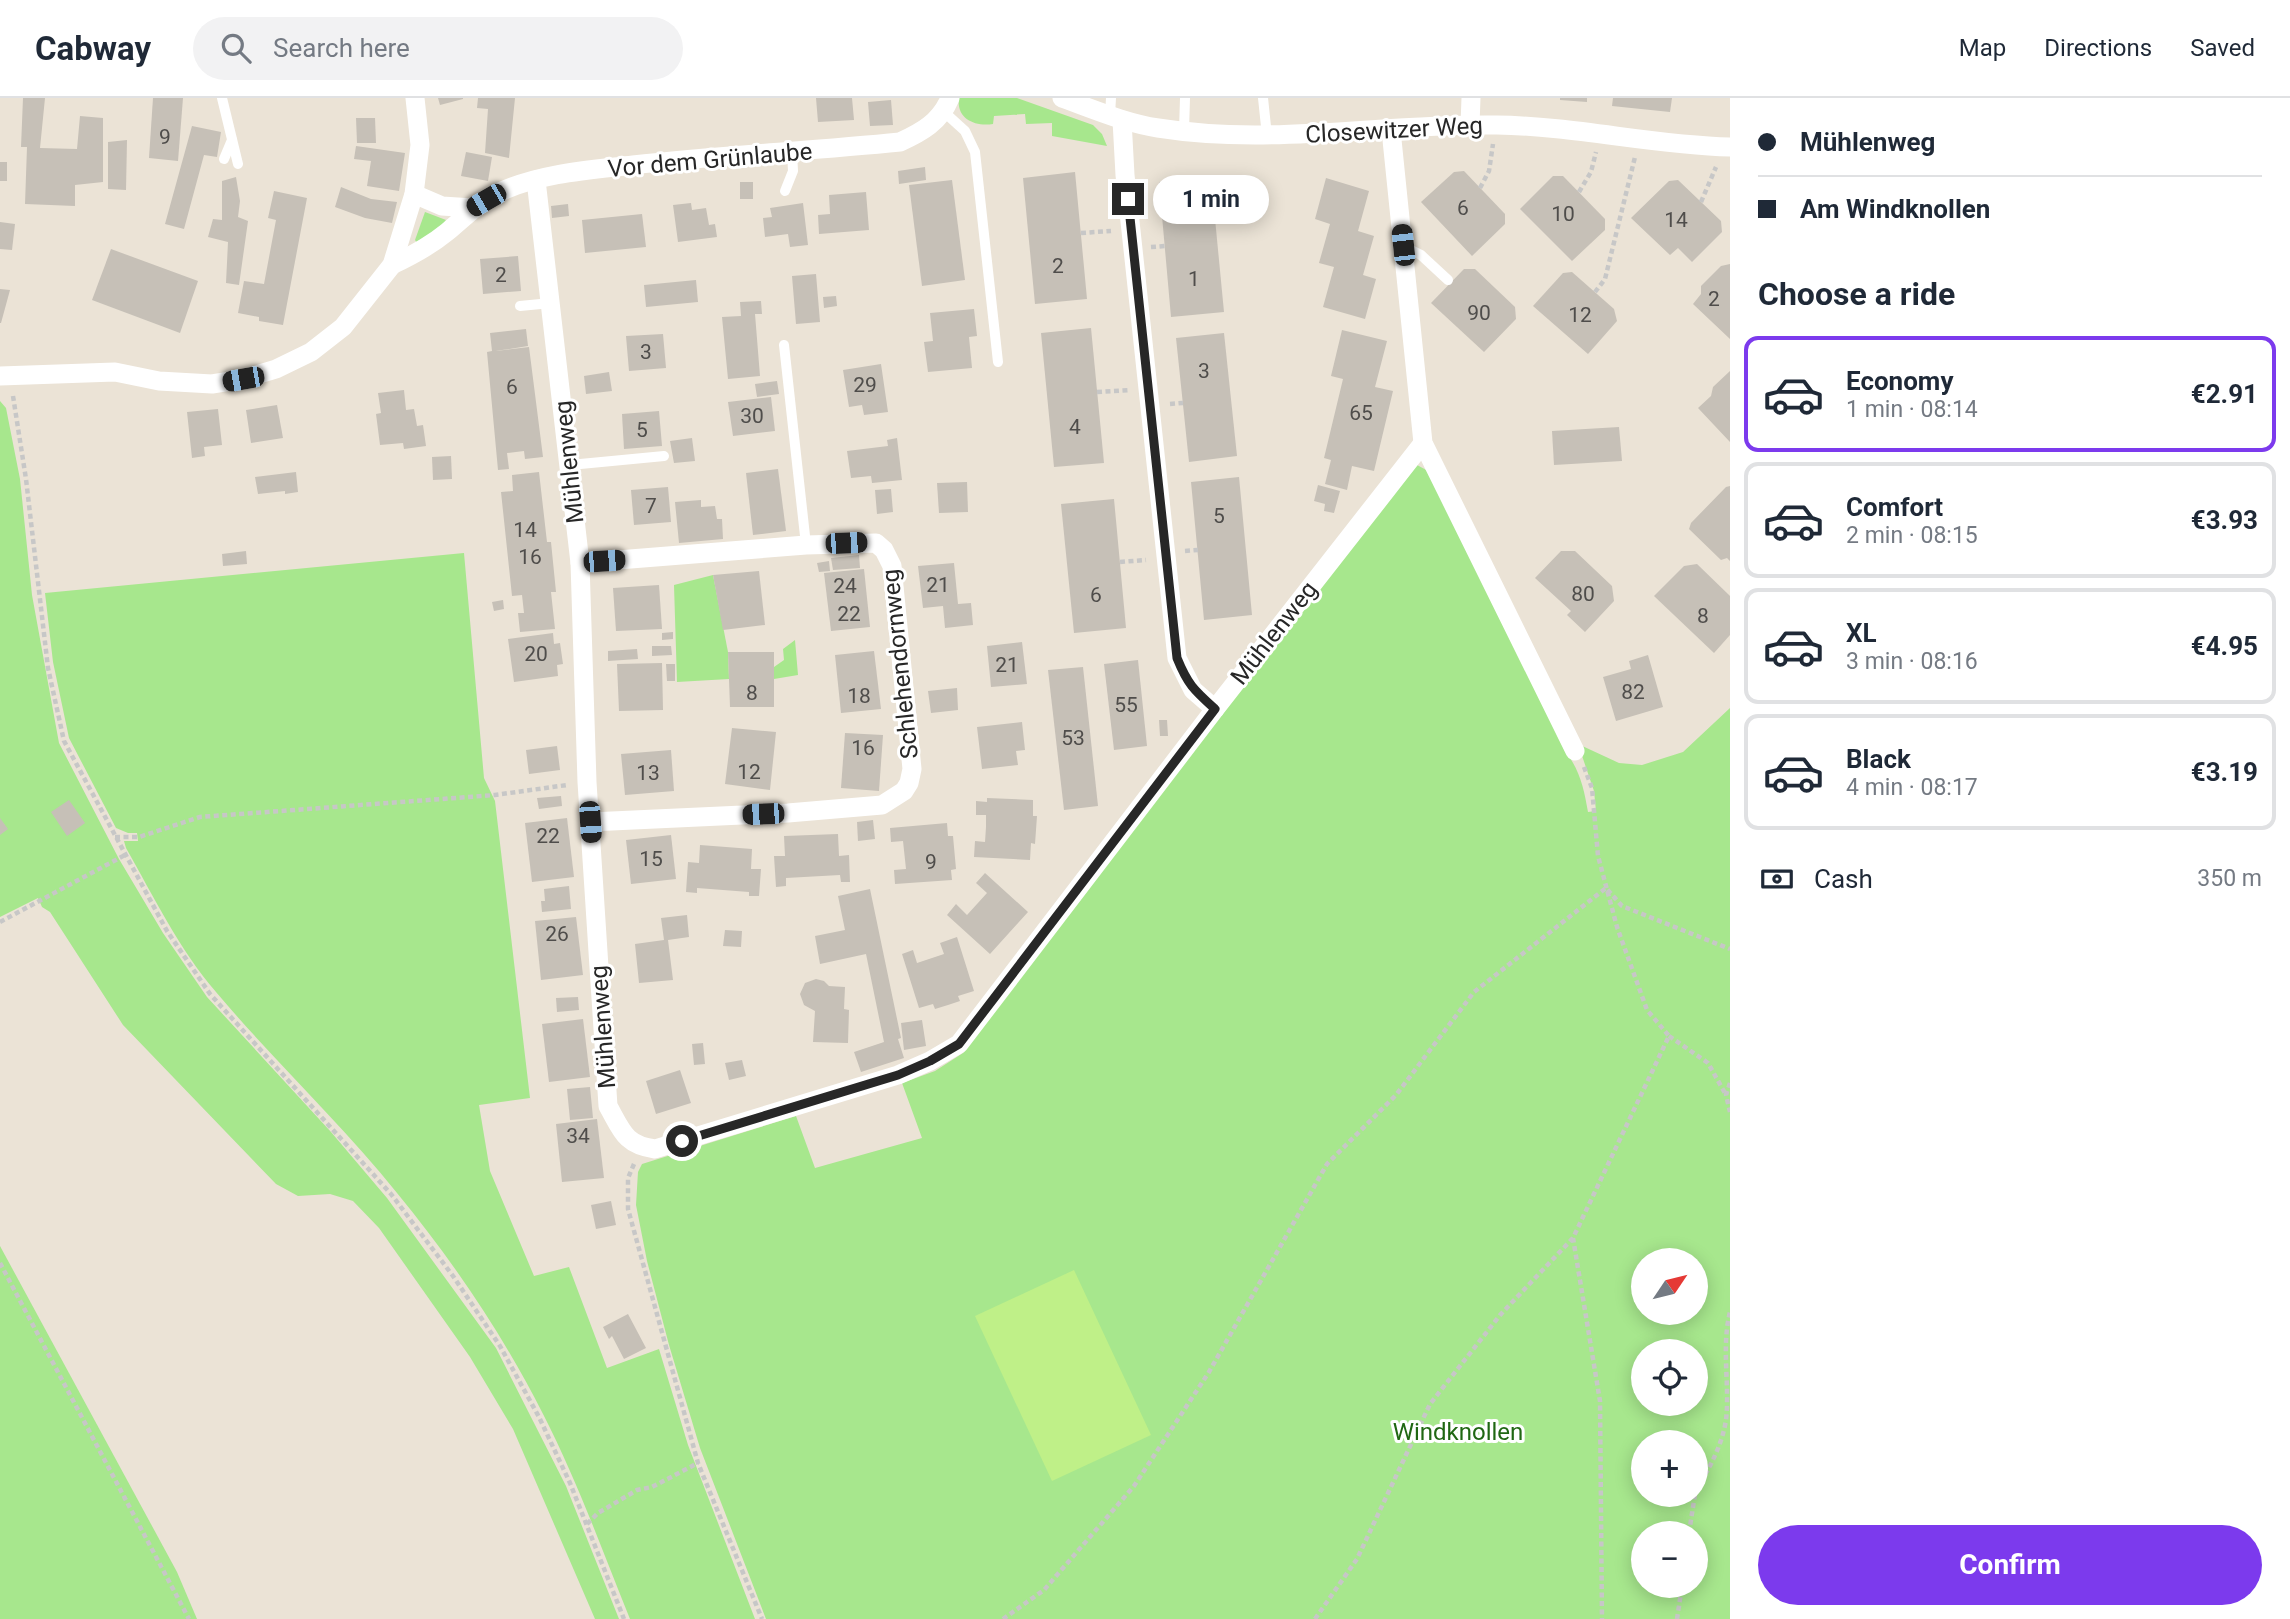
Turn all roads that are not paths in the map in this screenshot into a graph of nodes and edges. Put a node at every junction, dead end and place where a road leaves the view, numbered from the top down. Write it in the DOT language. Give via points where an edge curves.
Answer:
graph roads {
  1 [pos="222,98"];
  2 [pos="415,98"];
  3 [pos="1062,98"];
  4 [pos="1185,98"];
  5 [pos="1264,98"];
  6 [pos="1471,98"];
  7 [pos="947,105"];
  8 [pos="1114,111"];
  9 [pos="1470,125"];
  10 [pos="1391,130"];
  11 [pos="1184,131"];
  12 [pos="1267,136"];
  13 [pos="232,140"];
  14 [pos="792,152"];
  15 [pos="1725,153"];
  16 [pos="224,159"];
  17 [pos="238,164"];
  18 [pos="536,180"];
  19 [pos="785,191"];
  20 [pos="414,194"];
  21 [pos="473,208"];
  22 [pos="1403,245"];
  23 [pos="392,265"];
  24 [pos="1448,280"];
  25 [pos="551,303"];
  26 [pos="520,306"];
  27 [pos="784,345"];
  28 [pos="998,362"];
  29 [pos="5,375"];
  30 [pos="1423,443"];
  31 [pos="663,456"];
  32 [pos="570,465"];
  33 [pos="806,545"];
  34 [pos="580,563"];
  35 [pos="1215,709"];
  36 [pos="1575,751"];
  37 [pos="590,822"];
  1 -- 13 [label="lane"];
  2 -- 20 [label="street" via="420,145"];
  3 -- 8 [label="street, Closewitzer Weg"];
  4 -- 11 [label="lane"];
  5 -- 12 [label="lane"];
  6 -- 9 [label="street"];
  7 -- 14 [label="street, Vor dem Grünlaube" via="923,132 900,142"];
  7 -- 28 [label="lane, Vor dem Grünlaube" via="975,152"];
  8 -- 11 [label="street, Closewitzer Weg" via="1157,128"];
  8 -- 35 [label="street" via="1177,658 1193,690"];
  9 -- 10 [label="street, Closewitzer Weg"];
  9 -- 15 [label="street, Closewitzer Weg" via="1514,125"];
  10 -- 12 [label="street, Closewitzer Weg"];
  10 -- 22 [label="street"];
  11 -- 12 [label="street, Closewitzer Weg"];
  13 -- 16 [label="lane"];
  13 -- 17 [label="lane"];
  14 -- 18 [label="street, Vor dem Grünlaube" via="665,162"];
  14 -- 19 [label="lane" via="793,171"];
  18 -- 21 [label="street, Vor dem Grünlaube" via="500,192"];
  18 -- 25 [label="street, Mühlenweg"];
  20 -- 21 [label="street" via="442,206"];
  20 -- 23 [label="street"];
  21 -- 23 [label="street, Vor dem Grünlaube" via="421,251"];
  22 -- 24 [label="lane"];
  22 -- 30 [label="street"];
  23 -- 29 [label="street" via="351,318 327,340 292,363 243,379 212,384 159,381 115,372"];
  25 -- 26 [label="lane"];
  25 -- 32 [label="street, Mühlenweg"];
  27 -- 33 [label="lane"];
  30 -- 35 [label="street, Mühlenweg"];
  30 -- 36 [label="street"];
  31 -- 32 [label="lane"];
  32 -- 34 [label="street, Mühlenweg"];
  33 -- 34 [label="street, Schlehendornweg"];
  33 -- 37 [label="street, Schlehendornweg" via="876,543 888,558 911,750 912,769 904,791 882,805"];
  34 -- 37 [label="street, Mühlenweg"];
  35 -- 37 [label="street, Mühlenweg" via="959,1044 898,1075 656,1149 641,1147 625,1137 608,1106"];
}
